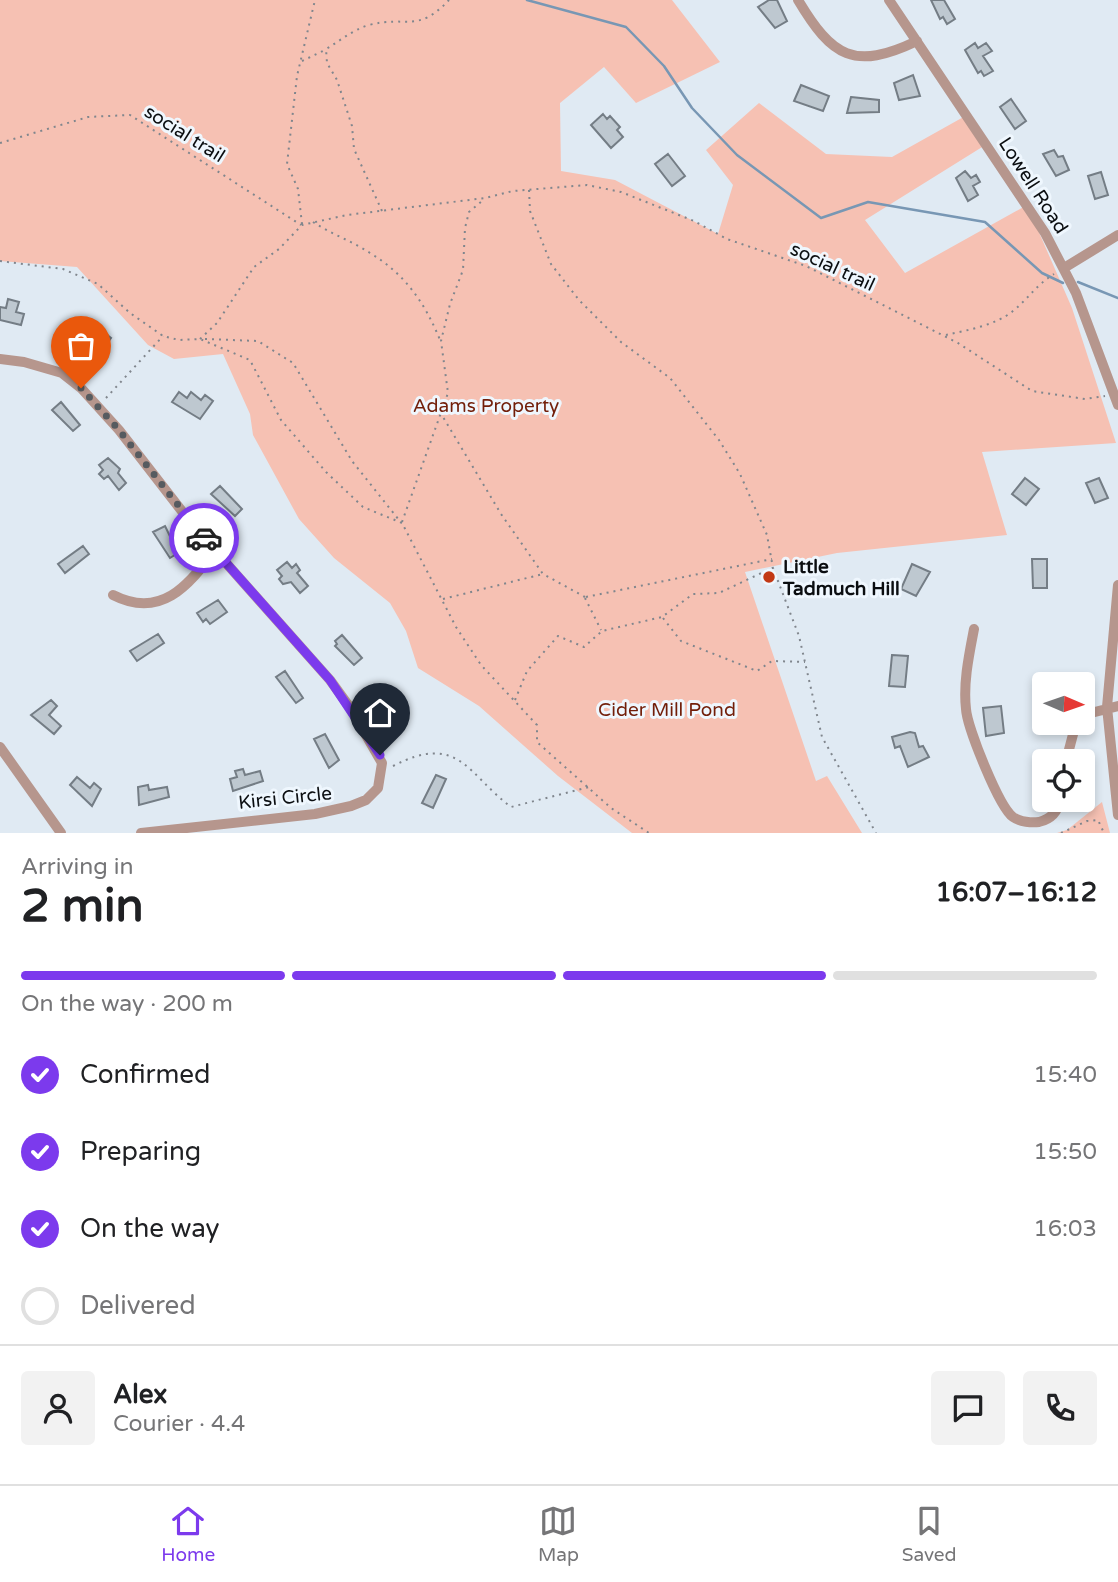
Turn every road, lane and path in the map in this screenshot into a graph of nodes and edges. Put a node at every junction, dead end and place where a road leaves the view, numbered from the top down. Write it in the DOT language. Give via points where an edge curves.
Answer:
graph roads {
  1 [pos="315,0"];
  2 [pos="449,0"];
  3 [pos="798,0"];
  4 [pos="889,0"];
  5 [pos="917,41"];
  6 [pos="326,49"];
  7 [pos="300,62"];
  8 [pos="0,143"];
  9 [pos="529,190"];
  10 [pos="485,198"];
  11 [pos="382,211"];
  12 [pos="312,221"];
  13 [pos="302,225"];
  14 [pos="1118,235"];
  15 [pos="0,261"];
  16 [pos="1060,270"];
  17 [pos="163,335"];
  18 [pos="944,335"];
  19 [pos="200,339"];
  20 [pos="441,341"];
  21 [pos="0,359"];
  22 [pos="1116,400"];
  23 [pos="98,406"];
  24 [pos="440,412"];
  25 [pos="402,523"];
  26 [pos="215,550"];
  27 [pos="772,559"];
  28 [pos="773,568"];
  29 [pos="543,574"];
  30 [pos="1118,585"];
  31 [pos="113,595"];
  32 [pos="585,597"];
  33 [pos="442,599"];
  34 [pos="662,617"];
  35 [pos="974,629"];
  36 [pos="602,631"];
  37 [pos="806,662"];
  38 [pos="515,700"];
  39 [pos="1113,707"];
  40 [pos="1096,712"];
  41 [pos="0,747"];
  42 [pos="383,771"];
  43 [pos="589,787"];
  44 [pos="1054,812"];
  45 [pos="1118,815"];
  46 [pos="61,833"];
  47 [pos="141,833"];
  48 [pos="649,833"];
  49 [pos="876,833"];
  50 [pos="1060,833"];
  51 [pos="1104,833"];
  1 -- 7 [label="path"];
  2 -- 6 [label="path" via="426,20 366,26"];
  3 -- 5 [label="street" via="818,34 849,53 880,56"];
  4 -- 5 [label="street, Lowell Road"];
  5 -- 16 [label="street, Lowell Road" via="1045,233"];
  6 -- 7 [label="path"];
  6 -- 11 [label="path" via="327,63 352,126 354,149"];
  7 -- 13 [label="path" via="287,164 298,189"];
  8 -- 13 [label="path, social trail" via="88,117 130,115"];
  9 -- 10 [label="path, social trail"];
  9 -- 18 [label="path, social trail" via="587,185 621,192 694,220 727,239 806,266"];
  9 -- 27 [label="path" via="530,211 551,264 621,342 670,378 719,440 740,474 767,535"];
  10 -- 11 [label="path, social trail"];
  10 -- 20 [label="path" via="469,212 463,270"];
  11 -- 12 [label="path, social trail"];
  12 -- 13 [label="path, social trail"];
  12 -- 20 [label="path" via="371,253 412,288 428,309"];
  13 -- 19 [label="path, social trail" via="254,267 218,323"];
  14 -- 16 [label="street"];
  15 -- 17 [label="path" via="63,269 98,284"];
  16 -- 18 [label="path" via="1035,286 1013,312 980,327"];
  16 -- 22 [label="street, Lowell Road"];
  17 -- 19 [label="path"];
  17 -- 23 [label="path"];
  18 -- 22 [label="path, social trail" via="1032,391"];
  19 -- 25 [label="path" via="250,360 281,420 326,472 363,507"];
  19 -- 25 [label="path" via="258,341 293,363 352,461"];
  20 -- 24 [label="path" via="448,393"];
  21 -- 23 [label="street" via="62,373"];
  23 -- 26 [label="street"];
  24 -- 25 [label="path"];
  24 -- 29 [label="path"];
  25 -- 33 [label="path"];
  26 -- 31 [label="street" via="190,580 158,603 139,605"];
  26 -- 42 [label="street" via="330,680 380,755"];
  27 -- 28 [label="path"];
  27 -- 32 [label="path"];
  28 -- 34 [label="path" via="719,593 693,594"];
  28 -- 37 [label="path"];
  29 -- 32 [label="path"];
  29 -- 33 [label="path"];
  30 -- 39 [label="street"];
  32 -- 36 [label="path"];
  33 -- 38 [label="path" via="481,665"];
  34 -- 36 [label="path"];
  34 -- 37 [label="path" via="681,641 757,671 772,661"];
  35 -- 44 [label="street" via="965,711 997,794 1011,816 1035,822"];
  36 -- 38 [label="path" via="584,647 558,636 527,671"];
  37 -- 49 [label="path" via="822,737"];
  38 -- 43 [label="path" via="537,725 537,742"];
  39 -- 40 [label="street"];
  39 -- 45 [label="street"];
  41 -- 46 [label="street"];
  42 -- 43 [label="path" via="415,755 455,756 511,807"];
  42 -- 47 [label="street, Kirsi Circle" via="366,800 340,810"];
  43 -- 48 [label="path"];
  50 -- 51 [label="path" via="1098,820"];
}
